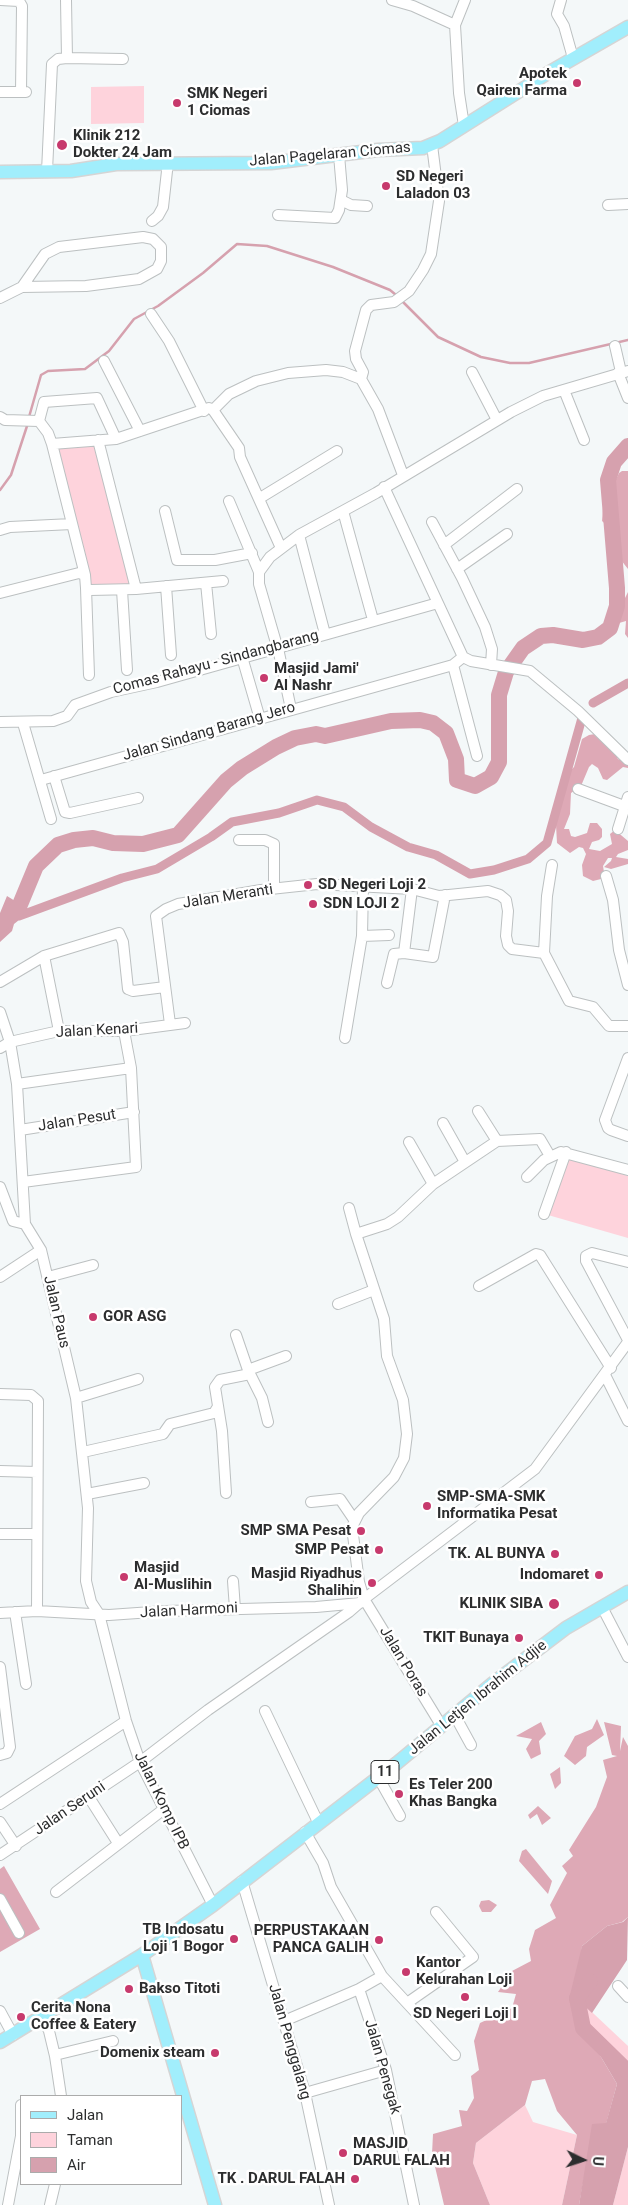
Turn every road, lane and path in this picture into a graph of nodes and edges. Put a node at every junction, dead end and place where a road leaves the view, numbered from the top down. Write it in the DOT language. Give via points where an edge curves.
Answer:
graph roads {
  1 [pos="0,0"];
  2 [pos="66,0"];
  3 [pos="392,0"];
  4 [pos="465,0"];
  5 [pos="561,0"];
  6 [pos="455,25"];
  7 [pos="628,27"];
  8 [pos="67,58"];
  9 [pos="573,58"];
  10 [pos="123,59"];
  11 [pos="0,92"];
  12 [pos="464,126"];
  13 [pos="432,146"];
  14 [pos="339,155"];
  15 [pos="168,162"];
  16 [pos="47,171"];
  17 [pos="0,172"];
  18 [pos="341,200"];
  19 [pos="628,204"];
  20 [pos="608,205"];
  21 [pos="367,206"];
  22 [pos="278,215"];
  23 [pos="152,221"];
  24 [pos="22,287"];
  25 [pos="0,298"];
  26 [pos="151,314"];
  27 [pos="615,346"];
  28 [pos="104,361"];
  29 [pos="472,372"];
  30 [pos="622,372"];
  31 [pos="361,379"];
  32 [pos="564,390"];
  33 [pos="628,398"];
  34 [pos="209,410"];
  35 [pos="0,417"];
  36 [pos="497,420"];
  37 [pos="37,421"];
  38 [pos="140,431"];
  39 [pos="116,439"];
  40 [pos="98,440"];
  41 [pos="584,440"];
  42 [pos="52,444"];
  43 [pos="336,451"];
  44 [pos="403,476"];
  45 [pos="384,487"];
  46 [pos="517,489"];
  47 [pos="260,498"];
  48 [pos="229,501"];
  49 [pos="165,511"];
  50 [pos="343,511"];
  51 [pos="432,522"];
  52 [pos="72,524"];
  53 [pos="0,530"];
  54 [pos="507,534"];
  55 [pos="299,535"];
  56 [pos="444,545"];
  57 [pos="281,548"];
  58 [pos="252,553"];
  59 [pos="457,569"];
  60 [pos="258,572"];
  61 [pos="85,575"];
  62 [pos="222,581"];
  63 [pos="206,583"];
  64 [pos="166,586"];
  65 [pos="86,588"];
  66 [pos="136,589"];
  67 [pos="122,590"];
  68 [pos="0,593"];
  69 [pos="438,603"];
  70 [pos="374,620"];
  71 [pos="211,634"];
  72 [pos="325,634"];
  73 [pos="277,648"];
  74 [pos="171,654"];
  75 [pos="242,656"];
  76 [pos="463,657"];
  77 [pos="453,665"];
  78 [pos="495,665"];
  79 [pos="128,670"];
  80 [pos="89,675"];
  81 [pos="291,709"];
  82 [pos="260,718"];
  83 [pos="0,722"];
  84 [pos="23,723"];
  85 [pos="478,756"];
  86 [pos="627,757"];
  87 [pos="54,776"];
  88 [pos="41,780"];
  89 [pos="578,789"];
  90 [pos="138,798"];
  91 [pos="626,802"];
  92 [pos="51,819"];
  93 [pos="618,829"];
  94 [pos="240,840"];
  95 [pos="552,865"];
  96 [pos="606,876"];
  97 [pos="363,886"];
  98 [pos="274,888"];
  99 [pos="412,889"];
  100 [pos="445,895"];
  101 [pos="388,935"];
  102 [pos="362,936"];
  103 [pos="404,953"];
  104 [pos="544,953"];
  105 [pos="44,956"];
  106 [pos="0,982"];
  107 [pos="387,983"];
  108 [pos="628,985"];
  109 [pos="165,987"];
  110 [pos="0,1012"];
  111 [pos="185,1023"];
  112 [pos="170,1024"];
  113 [pos="628,1026"];
  114 [pos="59,1031"];
  115 [pos="124,1032"];
  116 [pos="345,1038"];
  117 [pos="10,1042"];
  118 [pos="0,1048"];
  119 [pos="628,1058"];
  120 [pos="131,1068"];
  121 [pos="17,1084"];
  122 [pos="478,1111"];
  123 [pos="134,1112"];
  124 [pos="443,1123"];
  125 [pos="20,1130"];
  126 [pos="628,1136"];
  127 [pos="497,1141"];
  128 [pos="409,1142"];
  129 [pos="566,1152"];
  130 [pos="550,1156"];
  131 [pos="465,1162"];
  132 [pos="628,1170"];
  133 [pos="526,1177"];
  134 [pos="23,1182"];
  135 [pos="433,1184"];
  136 [pos="0,1187"];
  137 [pos="3,1204"];
  138 [pos="349,1208"];
  139 [pos="544,1214"];
  140 [pos="25,1224"];
  141 [pos="356,1234"];
  142 [pos="41,1250"];
  143 [pos="628,1262"];
  144 [pos="93,1265"];
  145 [pos="48,1276"];
  146 [pos="0,1277"];
  147 [pos="479,1286"];
  148 [pos="374,1290"];
  149 [pos="338,1304"];
  150 [pos="236,1335"];
  151 [pos="628,1341"];
  152 [pos="286,1356"];
  153 [pos="608,1371"];
  154 [pos="249,1372"];
  155 [pos="138,1379"];
  156 [pos="0,1394"];
  157 [pos="76,1398"];
  158 [pos="217,1408"];
  159 [pos="627,1416"];
  160 [pos="268,1422"];
  161 [pos="83,1452"];
  162 [pos="0,1471"];
  163 [pos="37,1472"];
  164 [pos="144,1483"];
  165 [pos="226,1493"];
  166 [pos="87,1494"];
  167 [pos="311,1502"];
  168 [pos="355,1521"];
  169 [pos="0,1534"];
  170 [pos="37,1534"];
  171 [pos="233,1581"];
  172 [pos="628,1592"];
  173 [pos="362,1601"];
  174 [pos="602,1607"];
  175 [pos="235,1609"];
  176 [pos="37,1611"];
  177 [pos="15,1612"];
  178 [pos="0,1613"];
  179 [pos="104,1615"];
  180 [pos="628,1657"];
  181 [pos="0,1667"];
  182 [pos="26,1684"];
  183 [pos="265,1711"];
  184 [pos="454,1714"];
  185 [pos="126,1721"];
  186 [pos="441,1726"];
  187 [pos="471,1745"];
  188 [pos="0,1754"];
  189 [pos="140,1762"];
  190 [pos="378,1777"];
  191 [pos="92,1802"];
  192 [pos="0,1804"];
  193 [pos="164,1809"];
  194 [pos="400,1816"];
  195 [pos="0,1822"];
  196 [pos="318,1822"];
  197 [pos="305,1832"];
  198 [pos="118,1843"];
  199 [pos="16,1846"];
  200 [pos="0,1855"];
  201 [pos="242,1881"];
  202 [pos="56,1892"];
  203 [pos="0,1899"];
  204 [pos="213,1905"];
  205 [pos="436,1912"];
  206 [pos="19,1933"];
  207 [pos="142,1955"];
  208 [pos="382,1976"];
  209 [pos="618,1986"];
  210 [pos="359,1989"];
  211 [pos="628,1997"];
  212 [pos="406,2002"];
  213 [pos="0,2011"];
  214 [pos="42,2016"];
  215 [pos="284,2021"];
  216 [pos="13,2035"];
  217 [pos="0,2042"];
  218 [pos="113,2042"];
  219 [pos="455,2055"];
  220 [pos="55,2056"];
  221 [pos="386,2070"];
  222 [pos="305,2093"];
  223 [pos="61,2095"];
  224 [pos="20,2141"];
  225 [pos="55,2185"];
  226 [pos="8,2205"];
  227 [pos="50,2205"];
  228 [pos="215,2205"];
  229 [pos="329,2205"];
  230 [pos="414,2205"];
  1 -- 11 [label="street" via="19,1 22,6 23,92"];
  2 -- 8 [label="street"];
  3 -- 6 [label="street"];
  4 -- 6 [label="street"];
  5 -- 9 [label="street" via="557,14"];
  6 -- 12 [label="street"];
  7 -- 9 [label="main road, Jalan Pagelaran Ciomas"];
  8 -- 10 [label="street"];
  8 -- 16 [label="street" via="54,61 50,72"];
  9 -- 12 [label="main road, Jalan Pagelaran Ciomas"];
  12 -- 13 [label="main road, Jalan Pagelaran Ciomas"];
  13 -- 14 [label="main road, Jalan Pagelaran Ciomas"];
  13 -- 31 [label="street" via="439,201 431,254 412,288 390,304 371,306 365,313 355,355 363,372"];
  14 -- 15 [label="main road, Jalan Pagelaran Ciomas" via="271,162"];
  14 -- 18 [label="street" via="343,178"];
  15 -- 16 [label="main road, Jalan Pagelaran Ciomas"];
  15 -- 23 [label="street" via="163,207"];
  16 -- 17 [label="main road, Jalan Pagelaran Ciomas"];
  18 -- 21 [label="street"];
  18 -- 22 [label="street" via="338,215 333,218"];
  19 -- 20 [label="street"];
  24 -- 24 [label="street" via="102,285 139,279 157,269 161,261 161,247 153,238 143,237 59,247 45,254"];
  24 -- 25 [label="street"];
  26 -- 34 [label="street"];
  27 -- 30 [label="street"];
  28 -- 38 [label="street"];
  29 -- 36 [label="street"];
  30 -- 32 [label="street"];
  30 -- 33 [label="street"];
  31 -- 34 [label="street" via="326,370 271,376 229,394"];
  31 -- 44 [label="street" via="378,409"];
  32 -- 36 [label="street" via="543,396"];
  32 -- 41 [label="street"];
  34 -- 38 [label="street"];
  34 -- 47 [label="street" via="239,448 240,457"];
  35 -- 37 [label="street"];
  36 -- 44 [label="street"];
  37 -- 39 [label="street" via="44,402 97,398"];
  37 -- 42 [label="street" via="48,433"];
  38 -- 39 [label="street"];
  39 -- 40 [label="street"];
  40 -- 42 [label="street"];
  40 -- 66 [label="street"];
  42 -- 52 [label="street"];
  43 -- 47 [label="street"];
  44 -- 45 [label="street"];
  45 -- 50 [label="street"];
  45 -- 69 [label="street"];
  46 -- 56 [label="street"];
  47 -- 57 [label="street"];
  48 -- 58 [label="street"];
  49 -- 58 [label="street" via="177,560 215,560"];
  50 -- 55 [label="street"];
  50 -- 70 [label="street"];
  51 -- 56 [label="street"];
  52 -- 53 [label="street"];
  52 -- 61 [label="street"];
  54 -- 59 [label="street"];
  55 -- 57 [label="street"];
  55 -- 72 [label="street"];
  56 -- 59 [label="street"];
  57 -- 60 [label="street"];
  58 -- 60 [label="street"];
  59 -- 78 [label="street" via="484,627"];
  60 -- 73 [label="street" via="260,591"];
  61 -- 65 [label="street"];
  61 -- 68 [label="street" via="76,574"];
  62 -- 63 [label="street"];
  63 -- 64 [label="street"];
  63 -- 71 [label="street"];
  64 -- 66 [label="street"];
  64 -- 74 [label="street"];
  65 -- 67 [label="street"];
  65 -- 80 [label="street"];
  66 -- 67 [label="street"];
  67 -- 79 [label="street"];
  69 -- 70 [label="street, Comas Rahayu - Sindangbarang"];
  69 -- 76 [label="street"];
  70 -- 72 [label="street, Comas Rahayu - Sindangbarang"];
  72 -- 73 [label="street, Comas Rahayu - Sindangbarang"];
  73 -- 75 [label="street, Comas Rahayu - Sindangbarang"];
  73 -- 81 [label="street"];
  75 -- 82 [label="street"];
  75 -- 84 [label="street, Comas Rahayu - Sindangbarang" via="157,682 111,692 75,706 67,716 52,721"];
  76 -- 77 [label="street, Jalan Sindang Barang Jero"];
  76 -- 78 [label="street"];
  77 -- 81 [label="street, Jalan Sindang Barang Jero"];
  77 -- 85 [label="street"];
  78 -- 86 [label="street" via="530,671"];
  81 -- 82 [label="street, Jalan Sindang Barang Jero"];
  82 -- 87 [label="street, Jalan Sindang Barang Jero"];
  83 -- 84 [label="street, Comas Rahayu - Sindangbarang"];
  84 -- 88 [label="street"];
  87 -- 88 [label="street, Jalan Sindang Barang Jero"];
  87 -- 90 [label="street" via="65,812"];
  88 -- 92 [label="street"];
  89 -- 91 [label="street"];
  91 -- 93 [label="street"];
  94 -- 98 [label="street" via="264,840 274,844"];
  95 -- 104 [label="street"];
  96 -- 108 [label="street"];
  97 -- 98 [label="street, Jalan Meranti" via="317,884"];
  97 -- 99 [label="street, Jalan Meranti"];
  97 -- 102 [label="street"];
  98 -- 109 [label="street, Jalan Meranti" via="178,904 156,916"];
  99 -- 100 [label="street, Jalan Meranti"];
  99 -- 103 [label="street"];
  100 -- 103 [label="street" via="433,957"];
  100 -- 104 [label="street, Jalan Meranti" via="476,891 500,895 508,905 508,945 512,949"];
  101 -- 102 [label="street"];
  102 -- 116 [label="street"];
  103 -- 107 [label="street" via="394,954"];
  104 -- 113 [label="street" via="569,1001 593,1007 609,1026"];
  105 -- 106 [label="street"];
  105 -- 109 [label="street" via="119,933 123,942 128,989"];
  105 -- 114 [label="street"];
  109 -- 112 [label="street, Jalan Meranti"];
  110 -- 117 [label="street, Jalan Paus"];
  111 -- 112 [label="street, Jalan Kenari"];
  112 -- 115 [label="street, Jalan Kenari"];
  114 -- 115 [label="street, Jalan Kenari"];
  114 -- 117 [label="street, Jalan Kenari"];
  115 -- 120 [label="street"];
  117 -- 118 [label="street, Jalan Kenari"];
  117 -- 121 [label="street, Jalan Paus"];
  119 -- 126 [label="street" via="605,1120 608,1128"];
  120 -- 121 [label="street"];
  120 -- 123 [label="street"];
  121 -- 125 [label="street, Jalan Paus"];
  122 -- 127 [label="street"];
  123 -- 125 [label="street, Jalan Pesut"];
  123 -- 134 [label="street" via="137,1165 134,1168"];
  124 -- 131 [label="street"];
  125 -- 134 [label="street, Jalan Paus"];
  127 -- 130 [label="street" via="540,1139"];
  127 -- 131 [label="street"];
  128 -- 135 [label="street"];
  129 -- 130 [label="street"];
  129 -- 132 [label="street"];
  129 -- 139 [label="street"];
  130 -- 133 [label="street"];
  131 -- 135 [label="street"];
  134 -- 140 [label="street, Jalan Paus"];
  135 -- 141 [label="street" via="398,1218"];
  136 -- 137 [label="street"];
  137 -- 140 [label="street" via="13,1221"];
  138 -- 141 [label="street"];
  140 -- 142 [label="street, Jalan Paus"];
  141 -- 148 [label="street"];
  142 -- 145 [label="street, Jalan Paus"];
  142 -- 146 [label="street"];
  143 -- 151 [label="street" via="592,1253 586,1256"];
  144 -- 145 [label="street"];
  145 -- 157 [label="street, Jalan Paus"];
  147 -- 153 [label="street" via="536,1254 540,1255"];
  148 -- 149 [label="street"];
  148 -- 168 [label="street" via="384,1318 387,1356 403,1400 406,1444 404,1458 394,1477"];
  150 -- 154 [label="street"];
  151 -- 153 [label="street, Jalan Seruni"];
  152 -- 154 [label="street"];
  153 -- 159 [label="street"];
  153 -- 173 [label="street, Jalan Seruni" via="535,1469"];
  154 -- 158 [label="street" via="217,1382"];
  154 -- 160 [label="street" via="262,1398"];
  155 -- 157 [label="street"];
  156 -- 163 [label="street" via="31,1395 38,1401"];
  157 -- 161 [label="street, Jalan Paus"];
  158 -- 161 [label="street" via="214,1413 170,1424 163,1434"];
  158 -- 165 [label="street" via="223,1439"];
  161 -- 166 [label="street, Jalan Paus"];
  162 -- 163 [label="street"];
  163 -- 170 [label="street"];
  164 -- 166 [label="street"];
  166 -- 179 [label="street, Jalan Paus" via="86,1581 92,1602"];
  167 -- 168 [label="street" via="340,1499"];
  168 -- 173 [label="street, Jalan Poras" via="352,1533"];
  169 -- 170 [label="street"];
  170 -- 176 [label="street"];
  171 -- 175 [label="street"];
  172 -- 174 [label="main road, Jalan Letjen Ibrahim Adjie / 11"];
  173 -- 175 [label="street, Jalan Harmoni" via="316,1607"];
  173 -- 186 [label="street, Jalan Poras"];
  173 -- 189 [label="street, Jalan Seruni"];
  174 -- 180 [label="street"];
  174 -- 184 [label="main road, Jalan Letjen Ibrahim Adjie / 11" via="566,1628"];
  175 -- 179 [label="street, Jalan Harmoni"];
  176 -- 177 [label="street, Jalan Harmoni"];
  176 -- 179 [label="street, Jalan Harmoni"];
  177 -- 178 [label="street, Jalan Harmoni"];
  177 -- 182 [label="street"];
  179 -- 185 [label="street, Jalan Komp IPB"];
  181 -- 188 [label="street" via="10,1747 7,1753"];
  183 -- 196 [label="street"];
  184 -- 186 [label="main road, Jalan Letjen Ibrahim Adjie / 11"];
  184 -- 187 [label="street"];
  185 -- 189 [label="street, Jalan Komp IPB"];
  185 -- 192 [label="street"];
  186 -- 190 [label="main road, Jalan Letjen Ibrahim Adjie / 11"];
  189 -- 193 [label="street, Jalan Komp IPB"];
  189 -- 199 [label="street, Jalan Seruni"];
  190 -- 194 [label="street"];
  190 -- 196 [label="main road, Jalan Letjen Ibrahim Adjie / 11"];
  191 -- 198 [label="street"];
  193 -- 198 [label="street"];
  193 -- 204 [label="street, Jalan Komp IPB"];
  195 -- 199 [label="street"];
  196 -- 197 [label="main road, Jalan Letjen Ibrahim Adjie / 11"];
  197 -- 201 [label="main road, Jalan Letjen Ibrahim Adjie / 11"];
  197 -- 208 [label="street" via="323,1863 331,1887"];
  198 -- 202 [label="street"];
  199 -- 200 [label="street, Jalan Seruni"];
  201 -- 204 [label="main road, Jalan Letjen Ibrahim Adjie / 11"];
  201 -- 215 [label="street, Jalan Penggalang"];
  203 -- 206 [label="street"];
  204 -- 207 [label="main road, Jalan Letjen Ibrahim Adjie / 11"];
  205 -- 212 [label="street" via="473,1957"];
  207 -- 214 [label="main road, 11"];
  207 -- 228 [label="main road"];
  208 -- 210 [label="street"];
  208 -- 212 [label="street"];
  209 -- 211 [label="street"];
  210 -- 215 [label="street"];
  210 -- 221 [label="street, Jalan Penegak"];
  212 -- 219 [label="street"];
  213 -- 216 [label="street"];
  214 -- 216 [label="main road, 11"];
  214 -- 220 [label="street"];
  215 -- 222 [label="street, Jalan Penggalang"];
  216 -- 217 [label="main road, 11"];
  218 -- 220 [label="street"];
  220 -- 223 [label="street"];
  221 -- 222 [label="street"];
  221 -- 230 [label="street, Jalan Penegak"];
  222 -- 229 [label="street, Jalan Penggalang"];
  224 -- 226 [label="street"];
  225 -- 227 [label="street"];
}
